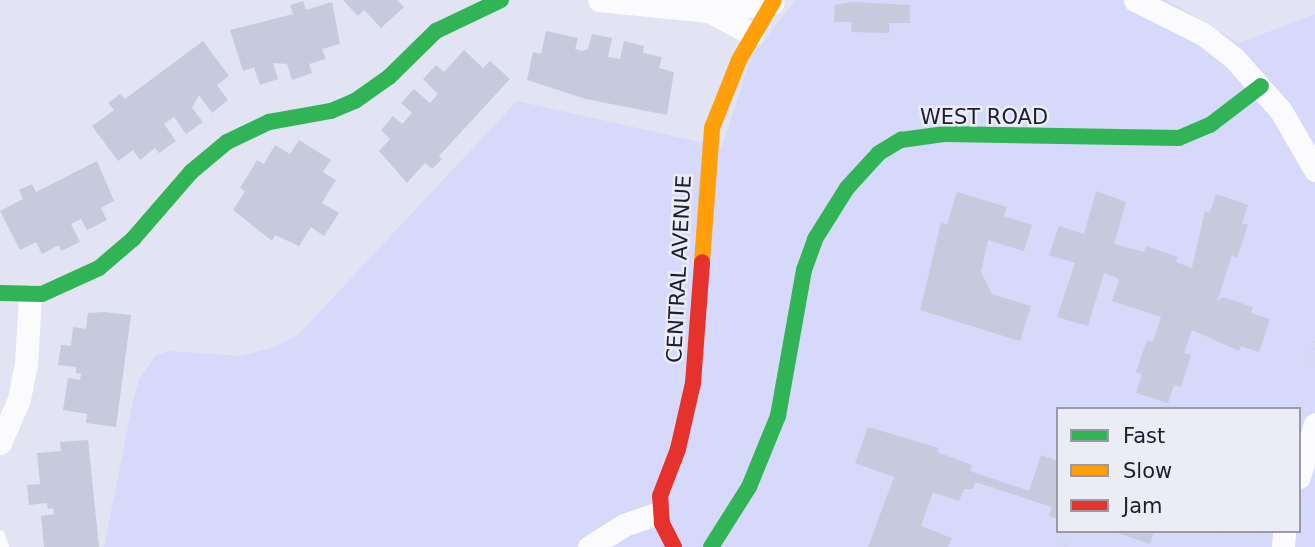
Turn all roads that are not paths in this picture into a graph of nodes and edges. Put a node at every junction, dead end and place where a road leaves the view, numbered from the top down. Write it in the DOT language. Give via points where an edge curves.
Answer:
graph roads {
  1 [pos="501,0"];
  2 [pos="599,0"];
  3 [pos="1135,0"];
  4 [pos="773,1"];
  5 [pos="709,11"];
  6 [pos="752,34"];
  7 [pos="1261,86"];
  8 [pos="1315,170"];
  9 [pos="0,293"];
  10 [pos="30,296"];
  11 [pos="1315,424"];
  12 [pos="0,443"];
  13 [pos="1301,470"];
  14 [pos="659,513"];
  15 [pos="0,535"];
  16 [pos="4,547"];
  17 [pos="589,547"];
  18 [pos="674,547"];
  19 [pos="710,547"];
  1 -- 10 [label="street" via="436,31 355,102 269,122 227,142 191,172 111,260 66,286"];
  2 -- 5 [label="street"];
  3 -- 7 [label="street" via="1214,41"];
  4 -- 5 [label="street"];
  4 -- 6 [label="street, CENTRAL AVENUE"];
  5 -- 6 [label="street"];
  6 -- 14 [label="street, CENTRAL AVENUE" via="712,128 693,383"];
  7 -- 8 [label="street"];
  7 -- 19 [label="street, WEST ROAD" via="1201,131 1179,138 944,134 901,140 879,153 842,195 815,239 800,288 778,416 756,473"];
  9 -- 10 [label="street"];
  10 -- 12 [label="street" via="24,373"];
  11 -- 13 [label="street"];
  14 -- 17 [label="street" via="624,525"];
  14 -- 18 [label="street"];
  15 -- 16 [label="lane"];
}
